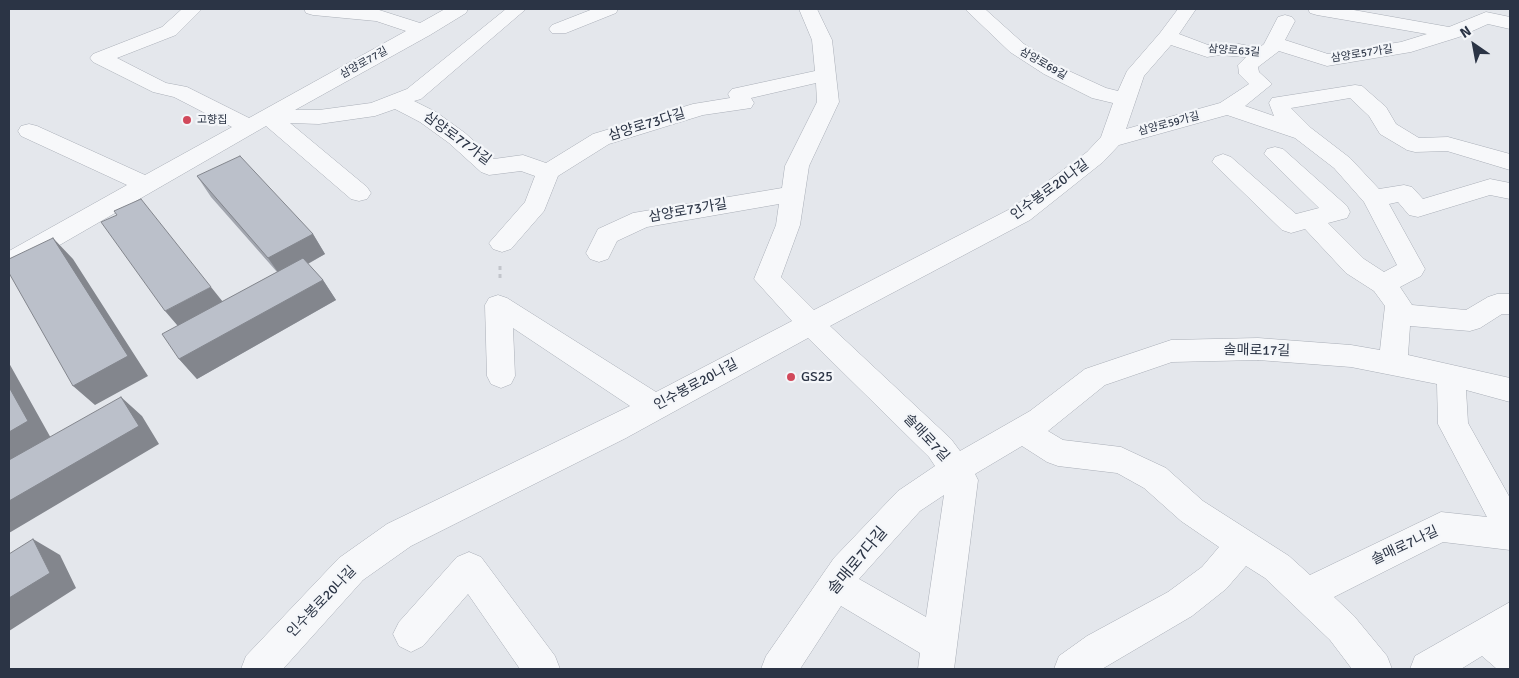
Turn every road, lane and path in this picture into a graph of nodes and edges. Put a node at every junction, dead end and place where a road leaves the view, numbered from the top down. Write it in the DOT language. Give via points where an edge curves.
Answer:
graph roads {
  1 [pos="193,9"];
  2 [pos="313,9"];
  3 [pos="459,9"];
  4 [pos="517,9"];
  5 [pos="609,9"];
  6 [pos="808,9"];
  7 [pos="974,9"];
  8 [pos="1186,9"];
  9 [pos="1317,9"];
  10 [pos="390,13"];
  11 [pos="1285,21"];
  12 [pos="1510,23"];
  13 [pos="559,29"];
  14 [pos="423,31"];
  15 [pos="1452,34"];
  16 [pos="1166,37"];
  17 [pos="1268,49"];
  18 [pos="1327,60"];
  19 [pos="825,75"];
  20 [pos="1355,91"];
  21 [pos="1125,99"];
  22 [pos="397,101"];
  23 [pos="1228,108"];
  24 [pos="259,121"];
  25 [pos="29,131"];
  26 [pos="1302,133"];
  27 [pos="1110,140"];
  28 [pos="1275,154"];
  29 [pos="1223,162"];
  30 [pos="1510,162"];
  31 [pos="548,172"];
  32 [pos="147,185"];
  33 [pos="1510,191"];
  34 [pos="359,193"];
  35 [pos="792,194"];
  36 [pos="1374,198"];
  37 [pos="1310,219"];
  38 [pos="502,243"];
  39 [pos="599,253"];
  40 [pos="9,262"];
  41 [pos="1384,284"];
  42 [pos="1510,304"];
  43 [pos="498,306"];
  44 [pos="1398,314"];
  45 [pos="810,324"];
  46 [pos="1393,364"];
  47 [pos="1451,375"];
  48 [pos="501,376"];
  49 [pos="1510,390"];
  50 [pos="654,408"];
  51 [pos="1023,431"];
  52 [pos="955,470"];
  53 [pos="1510,528"];
  54 [pos="1510,535"];
  55 [pos="1243,545"];
  56 [pos="836,584"];
  57 [pos="1306,594"];
  58 [pos="1497,627"];
  59 [pos="411,634"];
  60 [pos="938,657"];
  61 [pos="1510,657"];
  62 [pos="259,669"];
  63 [pos="542,669"];
  64 [pos="778,669"];
  65 [pos="1072,669"];
  66 [pos="1374,669"];
  67 [pos="1428,669"];
  1 -- 24 [label="street" via="168,31 100,58 160,88 180,92"];
  2 -- 10 [label="street"];
  3 -- 14 [label="street, 삼양로77길"];
  4 -- 22 [label="street" via="414,94"];
  5 -- 13 [label="street"];
  6 -- 19 [label="street" via="822,40"];
  7 -- 21 [label="street, 삼양로69길" via="1016,48 1051,70 1099,93"];
  8 -- 16 [label="street"];
  9 -- 15 [label="street, 삼양로57가길"];
  10 -- 14 [label="street"];
  11 -- 17 [label="street, 삼양로63길"];
  12 -- 15 [label="street, 삼양로57가길" via="1486,18"];
  14 -- 24 [label="street, 삼양로77길"];
  15 -- 18 [label="street, 삼양로57가길" via="1404,48"];
  16 -- 17 [label="street, 삼양로63길" via="1208,51"];
  16 -- 21 [label="street" via="1134,75"];
  17 -- 18 [label="street, 삼양로57가길"];
  17 -- 23 [label="street, 삼양로59가길" via="1248,65 1249,74 1262,84"];
  18 -- 20 [label="street" via="1364,88"];
  19 -- 31 [label="street, 삼양로73다길" via="739,94 743,103 702,109 601,139"];
  19 -- 35 [label="street" via="828,102 796,166"];
  20 -- 26 [label="street" via="1280,103 1281,111"];
  20 -- 30 [label="street" via="1378,112 1388,128 1415,145 1448,144"];
  21 -- 27 [label="street, 인수봉로20나길"];
  22 -- 24 [label="street" via="375,110"];
  22 -- 31 [label="street, 삼양로77가길" via="428,117 489,167 523,163"];
  23 -- 26 [label="street"];
  23 -- 27 [label="street, 삼양로59가길"];
  24 -- 32 [label="street"];
  24 -- 34 [label="street"];
  25 -- 32 [label="street"];
  26 -- 36 [label="street" via="1342,163"];
  27 -- 45 [label="street, 인수봉로20나길" via="1096,158 1022,214"];
  28 -- 37 [label="street" via="1338,212"];
  29 -- 37 [label="street" via="1290,224"];
  31 -- 38 [label="street" via="536,206"];
  32 -- 40 [label="street"];
  33 -- 36 [label="street" via="1490,187 1418,209 1404,193"];
  35 -- 39 [label="street, 삼양로73가길" via="642,219 607,235"];
  35 -- 45 [label="street" via="788,225 767,279"];
  36 -- 41 [label="street" via="1412,268"];
  37 -- 41 [label="street" via="1355,266"];
  38 -- 43 [label="path"];
  41 -- 44 [label="street" via="1399,304"];
  42 -- 44 [label="street" via="1497,304 1470,321"];
  43 -- 48 [label="street"];
  43 -- 50 [label="street"];
  44 -- 46 [label="street"];
  45 -- 50 [label="street, 인수봉로20나길"];
  45 -- 52 [label="street, 솔매로7길" via="940,448"];
  46 -- 47 [label="street, 솔매로17길"];
  46 -- 51 [label="street, 솔매로17길" via="1351,356 1258,348 1171,352 1095,377"];
  47 -- 49 [label="street, 솔매로17길"];
  47 -- 53 [label="street" via="1453,424"];
  50 -- 62 [label="street, 인수봉로20나길" via="399,535 351,569"];
  51 -- 52 [label="street, 솔매로17길"];
  51 -- 55 [label="street" via="1058,453 1121,460 1155,478 1192,511"];
  52 -- 56 [label="street, 솔매로7다길" via="909,501"];
  52 -- 60 [label="street, 솔매로7길" via="962,480 961,501"];
  54 -- 57 [label="street, 솔매로7나길" via="1441,527"];
  55 -- 57 [label="street" via="1277,568"];
  55 -- 65 [label="street" via="1214,578 1180,604 1100,649"];
  56 -- 60 [label="street, 솔매로7길"];
  56 -- 64 [label="street, 솔매로7다길"];
  57 -- 66 [label="street" via="1342,628"];
  58 -- 61 [label="street"];
  58 -- 67 [label="street"];
  59 -- 63 [label="street" via="469,568"];
}
